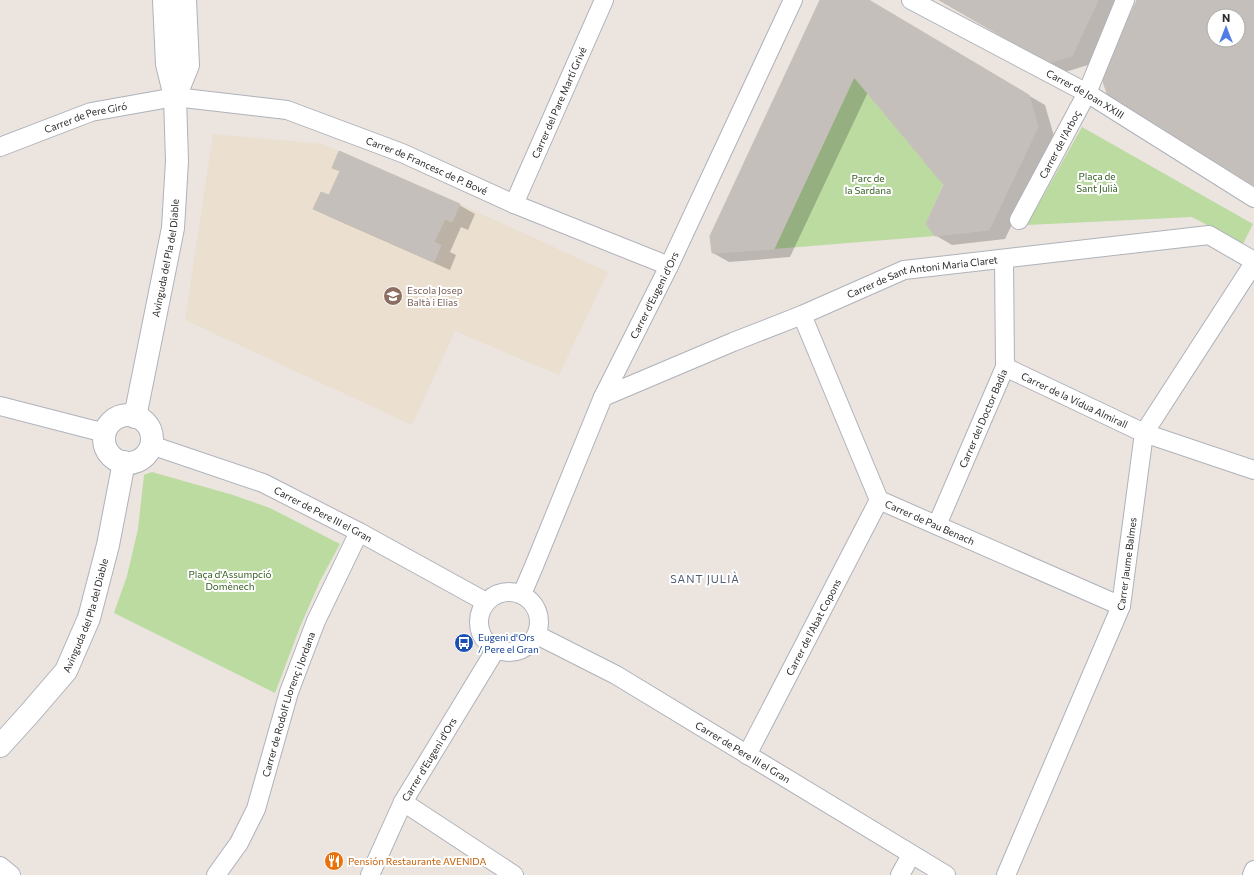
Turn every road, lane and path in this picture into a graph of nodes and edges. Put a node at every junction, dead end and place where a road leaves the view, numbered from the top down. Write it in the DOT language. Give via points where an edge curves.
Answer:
graph roads {
  1 [pos="164,0"];
  2 [pos="185,0"];
  3 [pos="604,0"];
  4 [pos="793,0"];
  5 [pos="910,0"];
  6 [pos="1125,0"];
  7 [pos="1087,93"];
  8 [pos="175,97"];
  9 [pos="0,147"];
  10 [pos="1254,198"];
  11 [pos="514,204"];
  12 [pos="1019,220"];
  13 [pos="1004,259"];
  14 [pos="1254,262"];
  15 [pos="669,266"];
  16 [pos="802,315"];
  17 [pos="1005,367"];
  18 [pos="603,397"];
  19 [pos="0,406"];
  20 [pos="135,417"];
  21 [pos="105,433"];
  22 [pos="1144,433"];
  23 [pos="151,445"];
  24 [pos="124,462"];
  25 [pos="1254,470"];
  26 [pos="879,500"];
  27 [pos="936,525"];
  28 [pos="359,532"];
  29 [pos="522,594"];
  30 [pos="486,602"];
  31 [pos="1121,606"];
  32 [pos="537,635"];
  33 [pos="496,649"];
  34 [pos="0,746"];
  35 [pos="747,755"];
  36 [pos="402,802"];
  37 [pos="911,855"];
  38 [pos="0,866"];
  39 [pos="1254,870"];
  40 [pos="11,875"];
  41 [pos="216,875"];
  42 [pos="370,875"];
  43 [pos="514,875"];
  44 [pos="900,875"];
  45 [pos="946,875"];
  46 [pos="1006,875"];
  47 [pos="1252,875"];
  1 -- 8 [label="street, Avinguda del Pla del Diable" via="167,64"];
  2 -- 8 [label="street, Avinguda del Pla del Diable" via="188,65"];
  3 -- 11 [label="street, Carrer del Pare Martí Grivé"];
  4 -- 15 [label="street, Carrer d'Eugeni d'Ors"];
  5 -- 7 [label="street, Carrer de Joan XXIII"];
  6 -- 7 [label="street, Carrer de l'Arboç"];
  7 -- 10 [label="street, Carrer de Joan XXIII"];
  7 -- 12 [label="street, Carrer de l'Arboç"];
  8 -- 9 [label="street, Carrer de Pere Giró" via="90,112"];
  8 -- 11 [label="street, Carrer de Francesc de P. Bové" via="287,110 402,153"];
  8 -- 20 [label="street, Avinguda del Pla del Diable" via="177,161 173,228"];
  11 -- 15 [label="street, Carrer de Francesc de P. Bové"];
  13 -- 14 [label="street, Carrer de Sant Antoni Maria Claret" via="1209,235"];
  13 -- 16 [label="street, Carrer de Sant Antoni Maria Claret" via="904,270"];
  13 -- 17 [label="street, Carrer del Doctor Badia"];
  14 -- 22 [label="street, Carrer Jaume Balmes"];
  15 -- 18 [label="street, Carrer d'Eugeni d'Ors"];
  16 -- 18 [label="street, Carrer de Sant Antoni Maria Claret"];
  16 -- 26 [label="street, Carrer de Pau Benach"];
  17 -- 22 [label="street, Carrer de la Vídua Almirall"];
  17 -- 27 [label="street, Carrer del Doctor Badia"];
  18 -- 29 [label="street, Carrer d'Eugeni d'Ors"];
  19 -- 21 [label="street"];
  20 -- 21 [label="street" via="122,416 112,421"];
  20 -- 23 [label="street" via="148,427"];
  21 -- 24 [label="street" via="107,451 111,456"];
  22 -- 25 [label="street, Carrer de la Vídua Almirall"];
  22 -- 31 [label="street, Carrer Jaume Balmes"];
  23 -- 24 [label="street" via="140,459"];
  23 -- 28 [label="street, Carrer de Pere III el Gran" via="263,483"];
  24 -- 34 [label="street, Avinguda del Pla del Diable" via="108,545 89,618 66,671"];
  26 -- 27 [label="street, Carrer de Pau Benach"];
  26 -- 35 [label="street, Carrer de l'Abat Copons"];
  27 -- 31 [label="street, Carrer de Pau Benach"];
  28 -- 30 [label="street, Carrer de Pere III el Gran"];
  28 -- 41 [label="street, Carrer de Rodolf Llorenç i Jordana" via="316,621 289,692 256,809 239,843"];
  29 -- 30 [label="street" via="497,594"];
  29 -- 32 [label="street" via="534,604 538,613 540,623"];
  30 -- 33 [label="street" via="480,613 479,625 487,643"];
  31 -- 46 [label="street, Carrer Jaume Balmes"];
  32 -- 33 [label="street" via="529,645 520,650 509,652"];
  32 -- 35 [label="street, Carrer de Pere III el Gran" via="616,675"];
  33 -- 36 [label="street, Carrer d'Eugeni d'Ors"];
  35 -- 37 [label="street, Carrer de Pere III el Gran"];
  36 -- 42 [label="street, Carrer d'Eugeni d'Ors"];
  36 -- 43 [label="street"];
  37 -- 44 [label="street"];
  37 -- 45 [label="street, Carrer de Pere III el Gran"];
  38 -- 40 [label="street"];
  39 -- 47 [label="street"];
}
